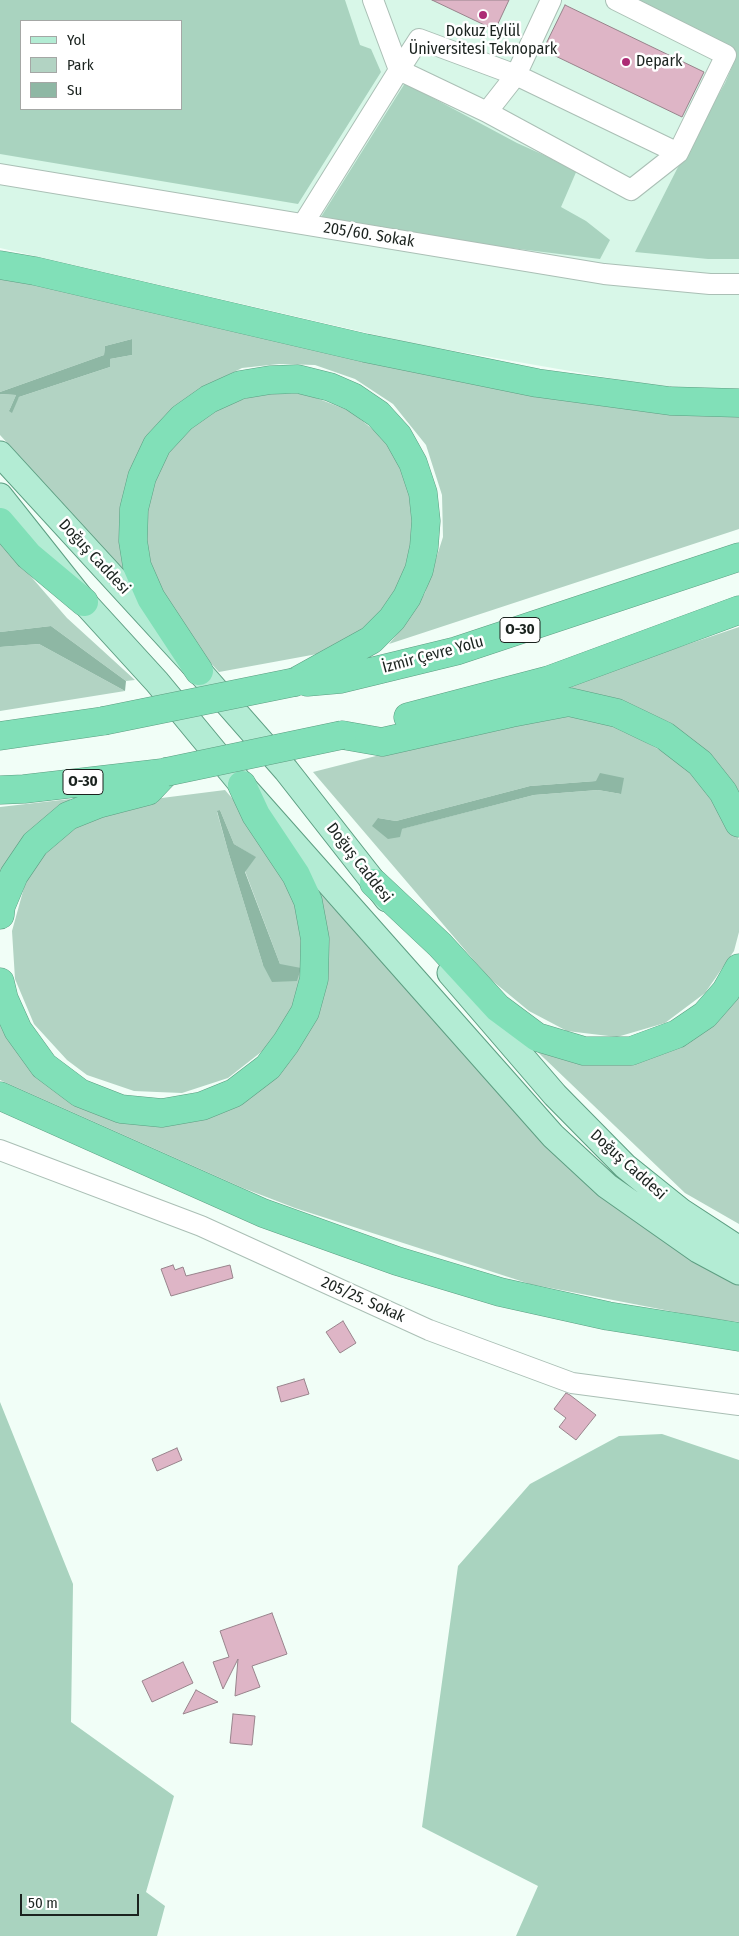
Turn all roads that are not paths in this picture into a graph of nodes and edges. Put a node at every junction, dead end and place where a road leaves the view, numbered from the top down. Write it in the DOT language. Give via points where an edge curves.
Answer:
graph roads {
  1 [pos="373,0"];
  2 [pos="551,0"];
  3 [pos="616,0"];
  4 [pos="399,70"];
  5 [pos="516,76"];
  6 [pos="487,112"];
  7 [pos="678,153"];
  8 [pos="0,174"];
  9 [pos="303,224"];
  10 [pos="0,264"];
  11 [pos="739,284"];
  12 [pos="739,403"];
  13 [pos="0,454"];
  14 [pos="0,496"];
  15 [pos="0,522"];
  16 [pos="739,557"];
  17 [pos="84,602"];
  18 [pos="739,610"];
  19 [pos="199,671"];
  20 [pos="295,682"];
  21 [pos="103,721"];
  22 [pos="0,723"];
  23 [pos="342,735"];
  24 [pos="0,736"];
  25 [pos="166,772"];
  26 [pos="242,785"];
  27 [pos="0,790"];
  28 [pos="739,823"];
  29 [pos="374,883"];
  30 [pos="0,915"];
  31 [pos="739,968"];
  32 [pos="0,982"];
  33 [pos="0,1096"];
  34 [pos="0,1150"];
  35 [pos="739,1250"];
  36 [pos="739,1272"];
  37 [pos="739,1337"];
  38 [pos="739,1405"];
  1 -- 4 [label="street"];
  2 -- 5 [label="street"];
  3 -- 7 [label="street" via="726,55"];
  4 -- 5 [label="street" via="419,39"];
  4 -- 6 [label="street"];
  4 -- 9 [label="street"];
  5 -- 6 [label="street"];
  5 -- 7 [label="street"];
  6 -- 7 [label="street" via="631,190"];
  8 -- 9 [label="street, 205/60. Sokak"];
  9 -- 11 [label="street, 205/60. Sokak" via="604,274"];
  10 -- 12 [label="highway" via="365,348 537,383 670,401"];
  13 -- 19 [label="main road, Doğuş Caddesi"];
  14 -- 17 [label="main road, Doğuş Caddesi"];
  15 -- 17 [label="highway" via="29,556"];
  16 -- 20 [label="highway, İzmir Çevre Yolu / O-30" via="456,651 341,679"];
  17 -- 26 [label="main road, Doğuş Caddesi" via="157,682"];
  18 -- 23 [label="highway, O-30" via="550,680"];
  19 -- 20 [label="highway" via="151,598 137,566 133,541 134,509 142,477 158,445 182,418 209,399 240,385 298,379 354,397 378,414 398,436 413,463 423,493 426,521 419,570 407,597 392,619 371,640"];
  19 -- 29 [label="main road, Doğuş Caddesi" via="286,770"];
  20 -- 21 [label="highway, O-30, bridge"];
  21 -- 22 [label="highway"];
  21 -- 24 [label="highway, O-30"];
  23 -- 25 [label="highway, O-30, bridge"];
  23 -- 28 [label="highway" via="382,742 569,702 617,713 665,736 700,763 723,792"];
  25 -- 27 [label="highway, O-30"];
  25 -- 30 [label="highway" via="148,791 98,804 68,816 35,844 14,875"];
  26 -- 32 [label="highway" via="256,815 296,875 308,901 315,939 314,979 305,1012 268,1067 234,1093 202,1106 162,1113 122,1109 80,1093 44,1066 18,1030"];
  26 -- 36 [label="main road, Doğuş Caddesi" via="553,1136 607,1186 698,1250"];
  29 -- 31 [label="highway" via="440,944 498,1008 537,1038 584,1051 631,1051 677,1034 705,1015 726,991"];
  29 -- 35 [label="main road, Doğuş Caddesi" via="554,1095 619,1160 681,1210"];
  33 -- 37 [label="highway" via="263,1213 397,1261 500,1292 608,1316"];
  34 -- 38 [label="street, 205/25. Sokak" via="201,1226 429,1330 572,1383"];
}
